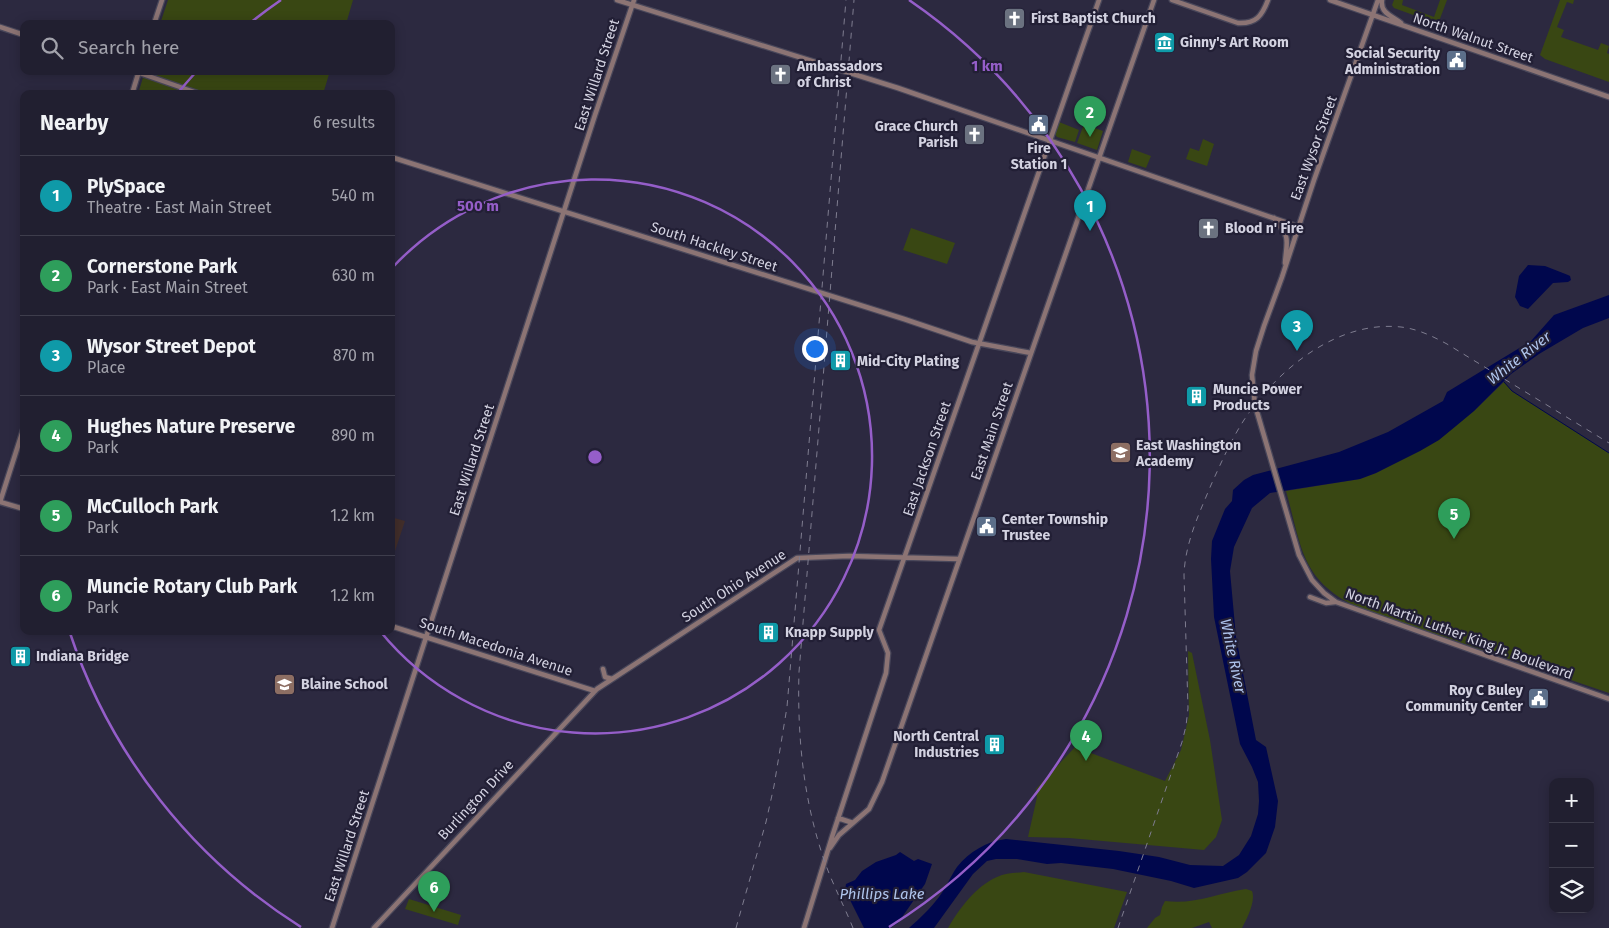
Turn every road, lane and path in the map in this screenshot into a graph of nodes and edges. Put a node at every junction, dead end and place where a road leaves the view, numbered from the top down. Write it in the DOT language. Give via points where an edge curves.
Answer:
graph roads {
  1 [pos="162,0"];
  2 [pos="616,0"];
  3 [pos="1099,0"];
  4 [pos="1154,0"];
  5 [pos="1172,0"];
  6 [pos="1268,0"];
  7 [pos="1330,0"];
  8 [pos="1380,0"];
  9 [pos="633,2"];
  10 [pos="1373,15"];
  11 [pos="155,20"];
  12 [pos="1404,26"];
  13 [pos="0,27"];
  14 [pos="20,34"];
  15 [pos="136,75"];
  16 [pos="146,75"];
  17 [pos="133,90"];
  18 [pos="189,90"];
  19 [pos="1609,97"];
  20 [pos="1050,140"];
  21 [pos="395,158"];
  22 [pos="1100,158"];
  23 [pos="564,212"];
  24 [pos="1274,218"];
  25 [pos="1299,227"];
  26 [pos="1285,270"];
  27 [pos="979,344"];
  28 [pos="1031,354"];
  29 [pos="20,440"];
  30 [pos="1270,457"];
  31 [pos="0,502"];
  32 [pos="20,508"];
  33 [pos="905,557"];
  34 [pos="959,559"];
  35 [pos="1310,597"];
  36 [pos="1335,602"];
  37 [pos="395,627"];
  38 [pos="427,637"];
  39 [pos="603,669"];
  40 [pos="612,679"];
  41 [pos="596,690"];
  42 [pos="1609,699"];
  43 [pos="838,818"];
  44 [pos="852,823"];
  45 [pos="827,854"];
  46 [pos="332,928"];
  47 [pos="374,928"];
  48 [pos="804,928"];
  1 -- 11 [label="main road"];
  2 -- 9 [label="main road"];
  3 -- 20 [label="main road, East Jackson Street"];
  4 -- 22 [label="main road, East Main Street"];
  5 -- 6 [label="main road" via="1238,24 1248,24 1265,8"];
  7 -- 10 [label="main road, North Walnut Street"];
  8 -- 10 [label="main road, East Wysor Street"];
  8 -- 12 [label="main road" via="1383,11"];
  9 -- 20 [label="main road"];
  9 -- 23 [label="main road, East Willard Street"];
  10 -- 12 [label="main road, North Walnut Street"];
  10 -- 25 [label="main road, East Wysor Street"];
  12 -- 19 [label="main road, North Walnut Street"];
  13 -- 14 [label="main road"];
  15 -- 17 [label="main road"];
  16 -- 18 [label="main road"];
  20 -- 22 [label="main road"];
  20 -- 27 [label="main road, East Jackson Street"];
  21 -- 23 [label="main road, South Hackley Street"];
  22 -- 24 [label="main road"];
  22 -- 28 [label="main road, East Main Street"];
  23 -- 27 [label="main road, South Hackley Street"];
  23 -- 38 [label="main road, East Willard Street"];
  24 -- 25 [label="main road"];
  24 -- 26 [label="main road" via="1287,236"];
  25 -- 26 [label="main road, East Wysor Street"];
  26 -- 30 [label="main road, East Wysor Street" via="1256,351 1252,375 1255,405"];
  27 -- 28 [label="main road, South Hackley Street"];
  27 -- 33 [label="main road, East Jackson Street"];
  28 -- 34 [label="main road, East Main Street"];
  29 -- 31 [label="main road"];
  30 -- 36 [label="main road, North Martin Luther King Jr. Boulevard" via="1305,569"];
  31 -- 32 [label="main road"];
  33 -- 34 [label="main road, South Ohio Avenue"];
  33 -- 40 [label="main road, South Ohio Avenue" via="797,558"];
  33 -- 43 [label="main road, East Jackson Street" via="879,630 888,653 886,673"];
  34 -- 44 [label="main road, East Main Street" via="882,782 872,806"];
  35 -- 36 [label="main road" via="1326,603"];
  36 -- 42 [label="main road, North Martin Luther King Jr. Boulevard"];
  37 -- 38 [label="main road, South Macedonia Avenue"];
  38 -- 41 [label="main road, South Macedonia Avenue"];
  38 -- 46 [label="main road, East Willard Street"];
  39 -- 40 [label="main road" via="605,677"];
  40 -- 41 [label="main road, South Ohio Avenue"];
  41 -- 47 [label="main road, Burlington Drive"];
  43 -- 44 [label="main road"];
  43 -- 45 [label="main road, East Jackson Street"];
  44 -- 45 [label="main road, East Main Street" via="839,835"];
  45 -- 48 [label="main road, East Jackson Street"];
}
